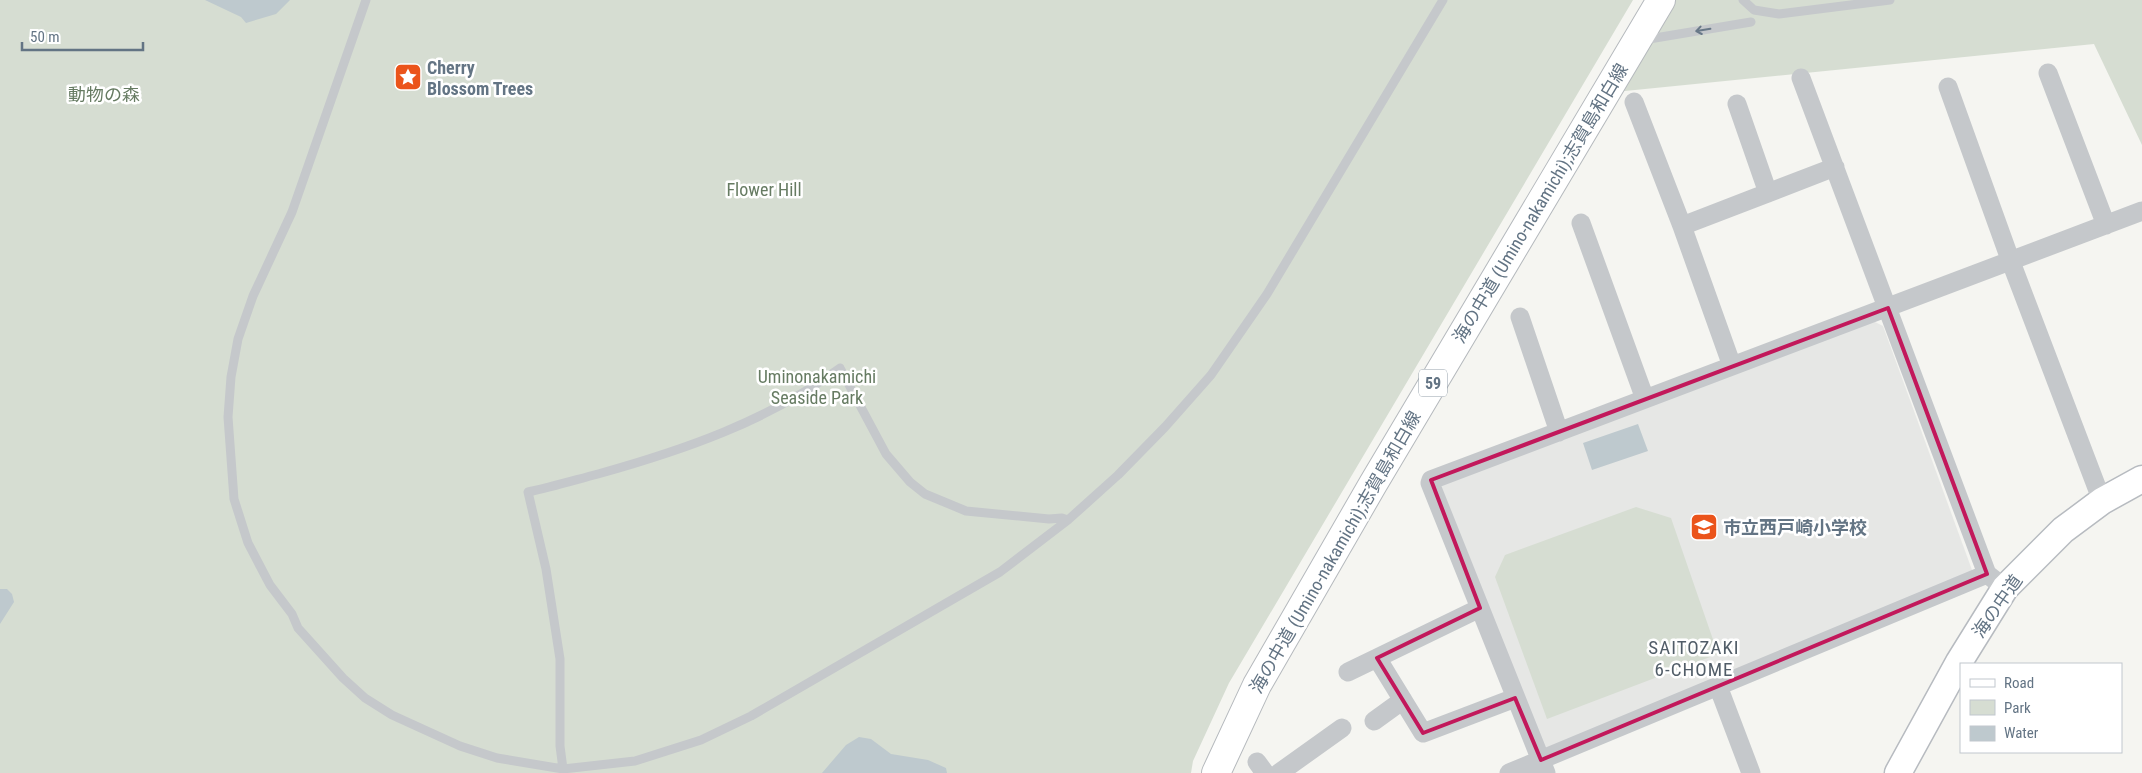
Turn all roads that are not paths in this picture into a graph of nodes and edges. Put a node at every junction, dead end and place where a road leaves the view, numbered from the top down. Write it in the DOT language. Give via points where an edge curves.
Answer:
graph roads {
  1 [pos="366,0"];
  2 [pos="1443,0"];
  3 [pos="1639,0"];
  4 [pos="1661,0"];
  5 [pos="1743,0"];
  6 [pos="1890,0"];
  7 [pos="1751,22"];
  8 [pos="1637,41"];
  9 [pos="2048,73"];
  10 [pos="1801,78"];
  11 [pos="1948,87"];
  12 [pos="1634,102"];
  13 [pos="1737,104"];
  14 [pos="1835,167"];
  15 [pos="1768,193"];
  16 [pos="2142,211"];
  17 [pos="1581,223"];
  18 [pos="2106,225"];
  19 [pos="1682,226"];
  20 [pos="2011,262"];
  21 [pos="1888,308"];
  22 [pos="1520,317"];
  23 [pos="1732,366"];
  24 [pos="1645,399"];
  25 [pos="1559,432"];
  26 [pos="2142,480"];
  27 [pos="2102,502"];
  28 [pos="1068,520"];
  29 [pos="1996,581"];
  30 [pos="1480,608"];
  31 [pos="1377,658"];
  32 [pos="1348,672"];
  33 [pos="1718,686"];
  34 [pos="1515,698"];
  35 [pos="1403,700"];
  36 [pos="1374,720"];
  37 [pos="1342,728"];
  38 [pos="1544,767"];
  39 [pos="563,769"];
  40 [pos="1200,773"];
  41 [pos="1216,773"];
  42 [pos="1279,773"];
  43 [pos="1509,773"];
  44 [pos="1750,773"];
  45 [pos="1898,773"];
  1 -- 39 [label="lane" via="292,212 253,296 238,339 228,417 234,499 248,543 298,628 365,698 392,716 460,746 497,758"];
  2 -- 28 [label="lane" via="1267,294 1211,375 1118,475"];
  3 -- 40 [label="main road, 海の中道 (Umino-nakamichi);志賀島和白線 / 59" via="1243,678"];
  4 -- 8 [label="main road, 海の中道 (Umino-nakamichi);志賀島和白線 / 59"];
  5 -- 6 [label="lane" via="1754,10 1779,14"];
  7 -- 8 [label="lane, one-way"];
  8 -- 41 [label="main road, 海の中道 (Umino-nakamichi);志賀島和白線 / 59" via="1378,475 1257,685"];
  9 -- 18 [label="street"];
  10 -- 14 [label="street"];
  11 -- 20 [label="street"];
  12 -- 19 [label="street"];
  13 -- 15 [label="street"];
  14 -- 15 [label="street"];
  14 -- 21 [label="street"];
  15 -- 19 [label="street"];
  16 -- 18 [label="street"];
  17 -- 24 [label="street"];
  18 -- 20 [label="street"];
  19 -- 23 [label="street"];
  20 -- 21 [label="street"];
  20 -- 27 [label="street"];
  21 -- 23 [label="street"];
  21 -- 29 [label="street"];
  22 -- 25 [label="street"];
  23 -- 24 [label="street"];
  24 -- 25 [label="street"];
  25 -- 30 [label="street" via="1431,480"];
  26 -- 27 [label="street, 海の中道"];
  27 -- 29 [label="street, 海の中道"];
  28 -- 39 [label="lane" via="1000,572 752,716 701,740 635,761"];
  28 -- 39 [label="lane" via="966,511 925,494 886,454 840,368 766,414 694,445 528,492 546,569 560,659"];
  29 -- 33 [label="street"];
  29 -- 45 [label="street, 海の中道" via="1959,662"];
  30 -- 31 [label="street"];
  30 -- 34 [label="street"];
  31 -- 32 [label="street"];
  31 -- 35 [label="street"];
  33 -- 38 [label="street"];
  33 -- 44 [label="street"];
  34 -- 35 [label="street" via="1423,733"];
  34 -- 38 [label="street"];
  35 -- 36 [label="street"];
  37 -- 42 [label="street"];
  38 -- 43 [label="street"];
}
